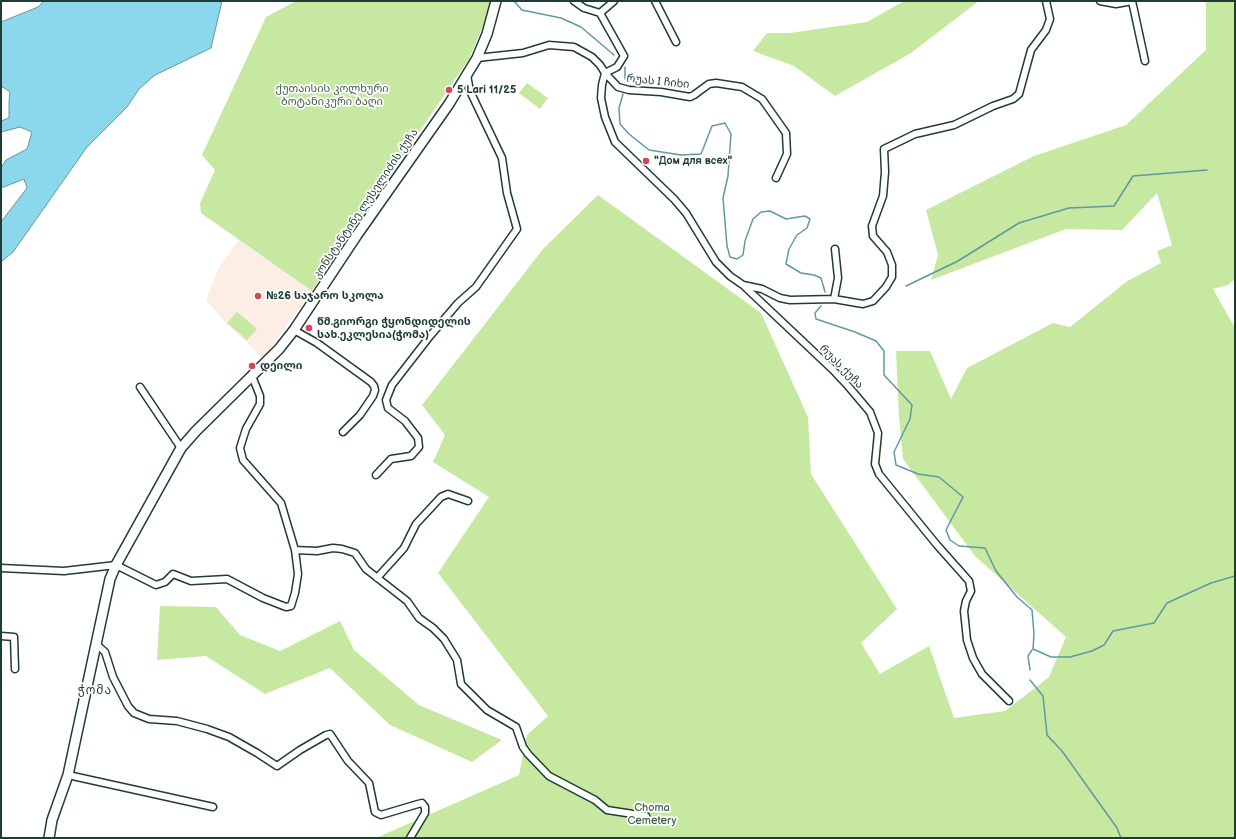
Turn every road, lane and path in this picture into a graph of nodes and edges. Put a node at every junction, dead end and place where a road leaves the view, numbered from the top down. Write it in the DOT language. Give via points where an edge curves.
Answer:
graph roads {
  1 [pos="496,1"];
  2 [pos="574,1"];
  3 [pos="614,1"];
  4 [pos="655,1"];
  5 [pos="1046,1"];
  6 [pos="1100,1"];
  7 [pos="1132,1"];
  8 [pos="600,13"];
  9 [pos="676,42"];
  10 [pos="477,58"];
  11 [pos="1145,61"];
  12 [pos="605,73"];
  13 [pos="467,76"];
  14 [pos="776,178"];
  15 [pos="835,249"];
  16 [pos="743,285"];
  17 [pos="834,300"];
  18 [pos="294,330"];
  19 [pos="252,376"];
  20 [pos="140,387"];
  21 [pos="343,432"];
  22 [pos="181,448"];
  23 [pos="376,475"];
  24 [pos="468,501"];
  25 [pos="295,550"];
  26 [pos="116,564"];
  27 [pos="1,568"];
  28 [pos="377,578"];
  29 [pos="1,636"];
  30 [pos="96,644"];
  31 [pos="15,669"];
  32 [pos="1009,701"];
  33 [pos="68,775"];
  34 [pos="213,807"];
  35 [pos="646,816"];
  36 [pos="49,838"];
  37 [pos="410,838"];
  1 -- 10 [label="main road, კონსტანტინე ლესელიძის ქუჩა"];
  2 -- 8 [label="street" via="584,8"];
  3 -- 8 [label="street"];
  4 -- 9 [label="street"];
  5 -- 17 [label="street" via="1050,19 1046,30 1031,50 1019,94 954,125 915,134 884,149 883,196 872,226 873,236 887,252 892,265 892,277 873,301 863,304"];
  6 -- 7 [label="street" via="1116,4"];
  7 -- 11 [label="street"];
  8 -- 12 [label="street" via="624,56 617,67"];
  10 -- 12 [label="street, რუას I ჩიხი" via="523,52 549,45 574,47 592,57"];
  10 -- 13 [label="main road, კონსტანტინე ლესელიძის ქუჩა"];
  12 -- 14 [label="street, რუას I ჩიხი" via="618,87 629,90 690,97 709,84 716,83 742,87 762,99 786,133 787,154"];
  12 -- 16 [label="street, რუას ქუჩა" via="601,98 615,142 674,199 686,213 716,262"];
  13 -- 18 [label="main road, კონსტანტინე ლესელიძის ქუჩა"];
  13 -- 23 [label="street" via="470,91 502,158 507,193 517,229 476,287 458,303 392,385 386,400 388,408 405,421 418,438 419,447 411,456 391,459"];
  15 -- 17 [label="street" via="838,278"];
  16 -- 17 [label="street" via="790,300"];
  16 -- 32 [label="street, რუას ქუჩა" via="832,370 870,412 878,434 875,464 885,482 969,581 971,591 964,612 967,640 982,674"];
  18 -- 19 [label="main road, კონსტანტინე ლესელიძის ქუჩა"];
  18 -- 21 [label="street" via="317,343 374,386 373,396 360,415"];
  19 -- 22 [label="main road, კონსტანტინე ლესელიძის ქუჩა"];
  19 -- 25 [label="street" via="260,396 260,404 246,429 240,448 243,460 281,503"];
  20 -- 22 [label="street"];
  22 -- 26 [label="main road, კონსტანტინე ლესელიძის ქუჩა"];
  24 -- 28 [label="street" via="448,494 441,496 416,524 404,548"];
  25 -- 26 [label="street" via="298,574 291,606 286,607 263,598 227,578 191,581 172,574 165,582 156,585"];
  25 -- 28 [label="street" via="317,551 333,548 355,553 366,569"];
  26 -- 27 [label="street" via="64,571"];
  26 -- 30 [label="main road, კონსტანტინე ლესელიძის ქუჩა" via="110,579"];
  28 -- 35 [label="street" via="407,601 418,618 444,639 458,660 461,684 487,710 516,727 525,750 549,776 595,800 607,810"];
  29 -- 31 [label="street" via="14,637"];
  30 -- 33 [label="main road, კონსტანტინე ლესელიძის ქუჩა"];
  30 -- 37 [label="street" via="105,652 113,677 128,706 134,713 149,719 177,721 207,729 257,752 277,766 330,734 348,761 369,783 375,812 381,815 418,804 425,806 425,813"];
  33 -- 34 [label="street"];
  33 -- 36 [label="main road, კონსტანტინე ლესელიძის ქუჩა" via="52,820"];
}
